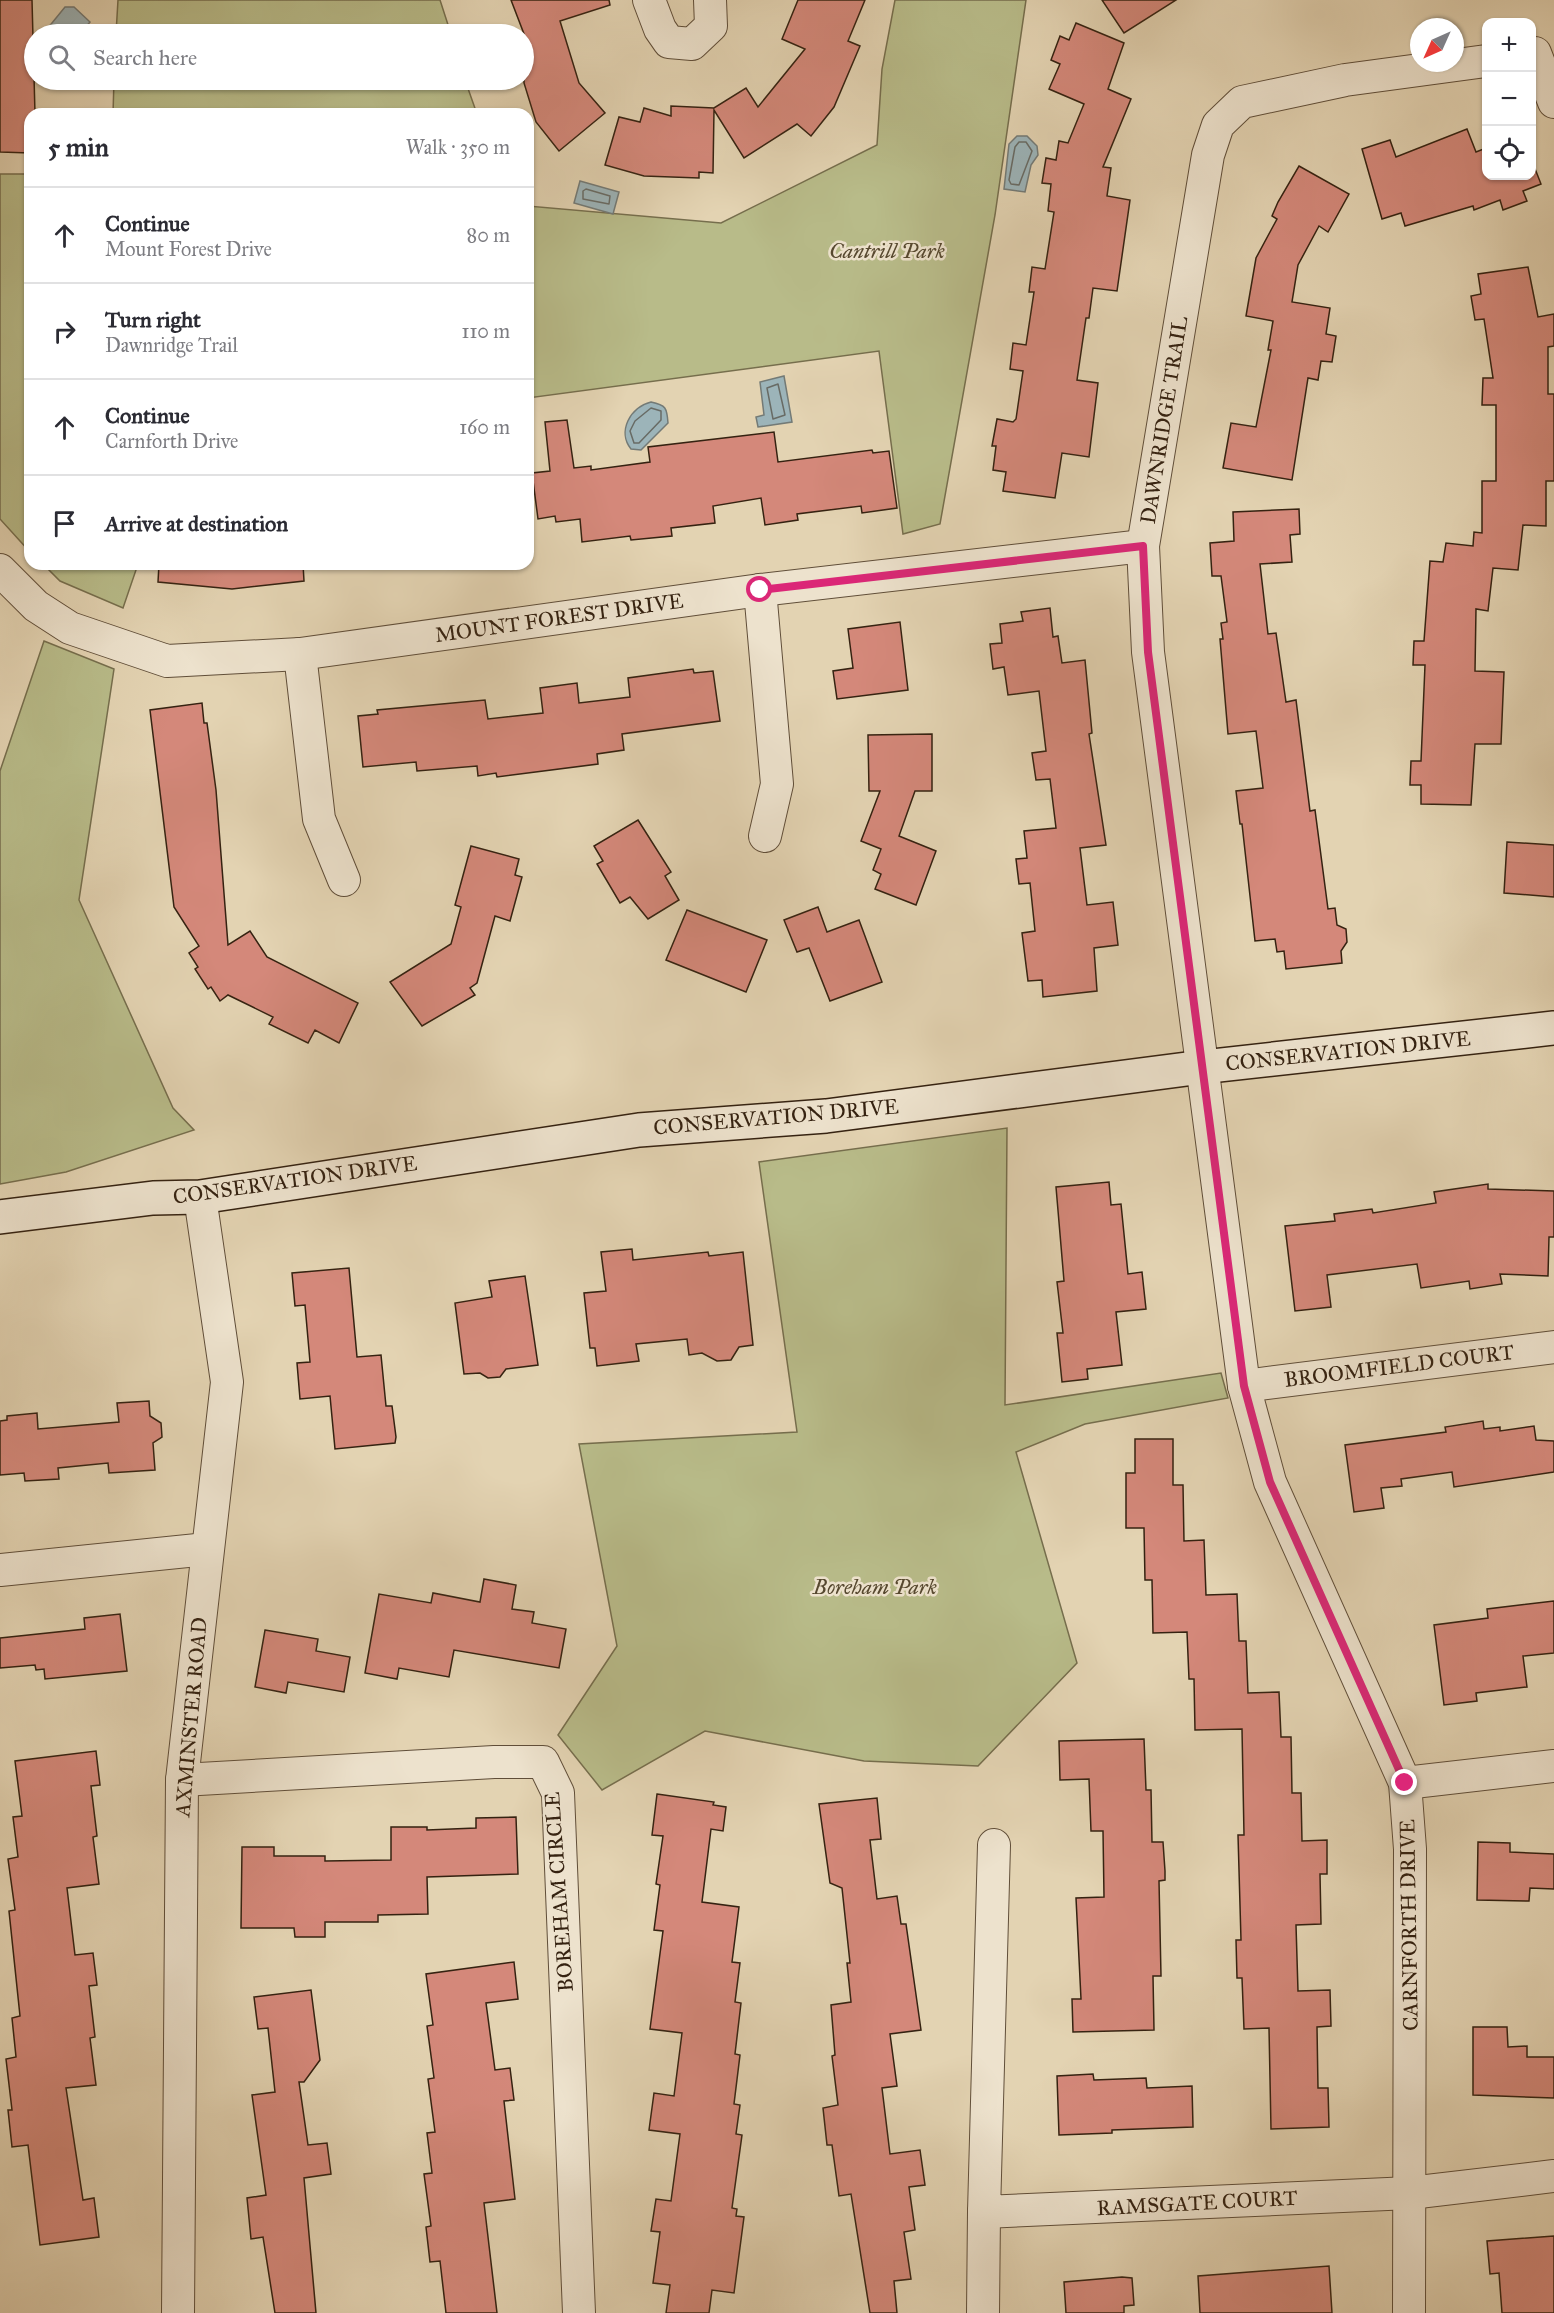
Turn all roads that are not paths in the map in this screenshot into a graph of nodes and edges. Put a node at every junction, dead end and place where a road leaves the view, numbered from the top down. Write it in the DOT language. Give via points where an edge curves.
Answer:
graph roads {
  1 [pos="650,0"];
  2 [pos="710,0"];
  3 [pos="1540,51"];
  4 [pos="1482,62"];
  5 [pos="1554,102"];
  6 [pos="1143,546"];
  7 [pos="0,570"];
  8 [pos="760,590"];
  9 [pos="300,654"];
  10 [pos="765,836"];
  11 [pos="344,880"];
  12 [pos="1554,1028"];
  13 [pos="1202,1068"];
  14 [pos="200,1197"];
  15 [pos="0,1217"];
  16 [pos="1554,1347"];
  17 [pos="1244,1386"];
  18 [pos="207,1549"];
  19 [pos="0,1570"];
  20 [pos="1554,1766"];
  21 [pos="182,1780"];
  22 [pos="1405,1783"];
  23 [pos="994,1845"];
  24 [pos="1554,2176"];
  25 [pos="1410,2193"];
  26 [pos="984,2212"];
  27 [pos="178,2313"];
  28 [pos="579,2313"];
  29 [pos="983,2313"];
  30 [pos="1409,2313"];
  1 -- 2 [label="street" via="660,30 669,42 692,44 711,26"];
  3 -- 5 [label="street"];
  4 -- 6 [label="street, DAWNRIDGE TRAIL" via="1279,92 1242,102 1218,125 1208,154"];
  6 -- 8 [label="street, MOUNT FOREST DRIVE"];
  6 -- 13 [label="street, DAWNRIDGE TRAIL" via="1148,652"];
  7 -- 9 [label="street, MOUNT FOREST DRIVE" via="36,606 70,628 167,661"];
  8 -- 9 [label="street, MOUNT FOREST DRIVE"];
  8 -- 10 [label="street" via="777,784"];
  9 -- 11 [label="street" via="319,819"];
  12 -- 13 [label="street, CONSERVATION DRIVE"];
  13 -- 14 [label="street, CONSERVATION DRIVE" via="826,1116 639,1130"];
  13 -- 17 [label="street, CARNFORTH DRIVE"];
  14 -- 15 [label="street, CONSERVATION DRIVE" via="153,1198"];
  14 -- 18 [label="street, AXMINSTER ROAD" via="227,1382"];
  16 -- 17 [label="street, BROOMFIELD COURT"];
  17 -- 22 [label="street, CARNFORTH DRIVE" via="1270,1482"];
  18 -- 19 [label="street"];
  18 -- 21 [label="street, AXMINSTER ROAD"];
  20 -- 22 [label="street"];
  21 -- 27 [label="street, AXMINSTER ROAD"];
  21 -- 28 [label="street, BOREHAM CIRCLE" via="543,1762 558,1793"];
  22 -- 25 [label="street, CARNFORTH DRIVE" via="1410,1849"];
  23 -- 26 [label="street"];
  24 -- 25 [label="street, RAMSGATE COURT"];
  25 -- 26 [label="street, RAMSGATE COURT"];
  25 -- 30 [label="street, CARNFORTH DRIVE"];
  26 -- 29 [label="street"];
}
